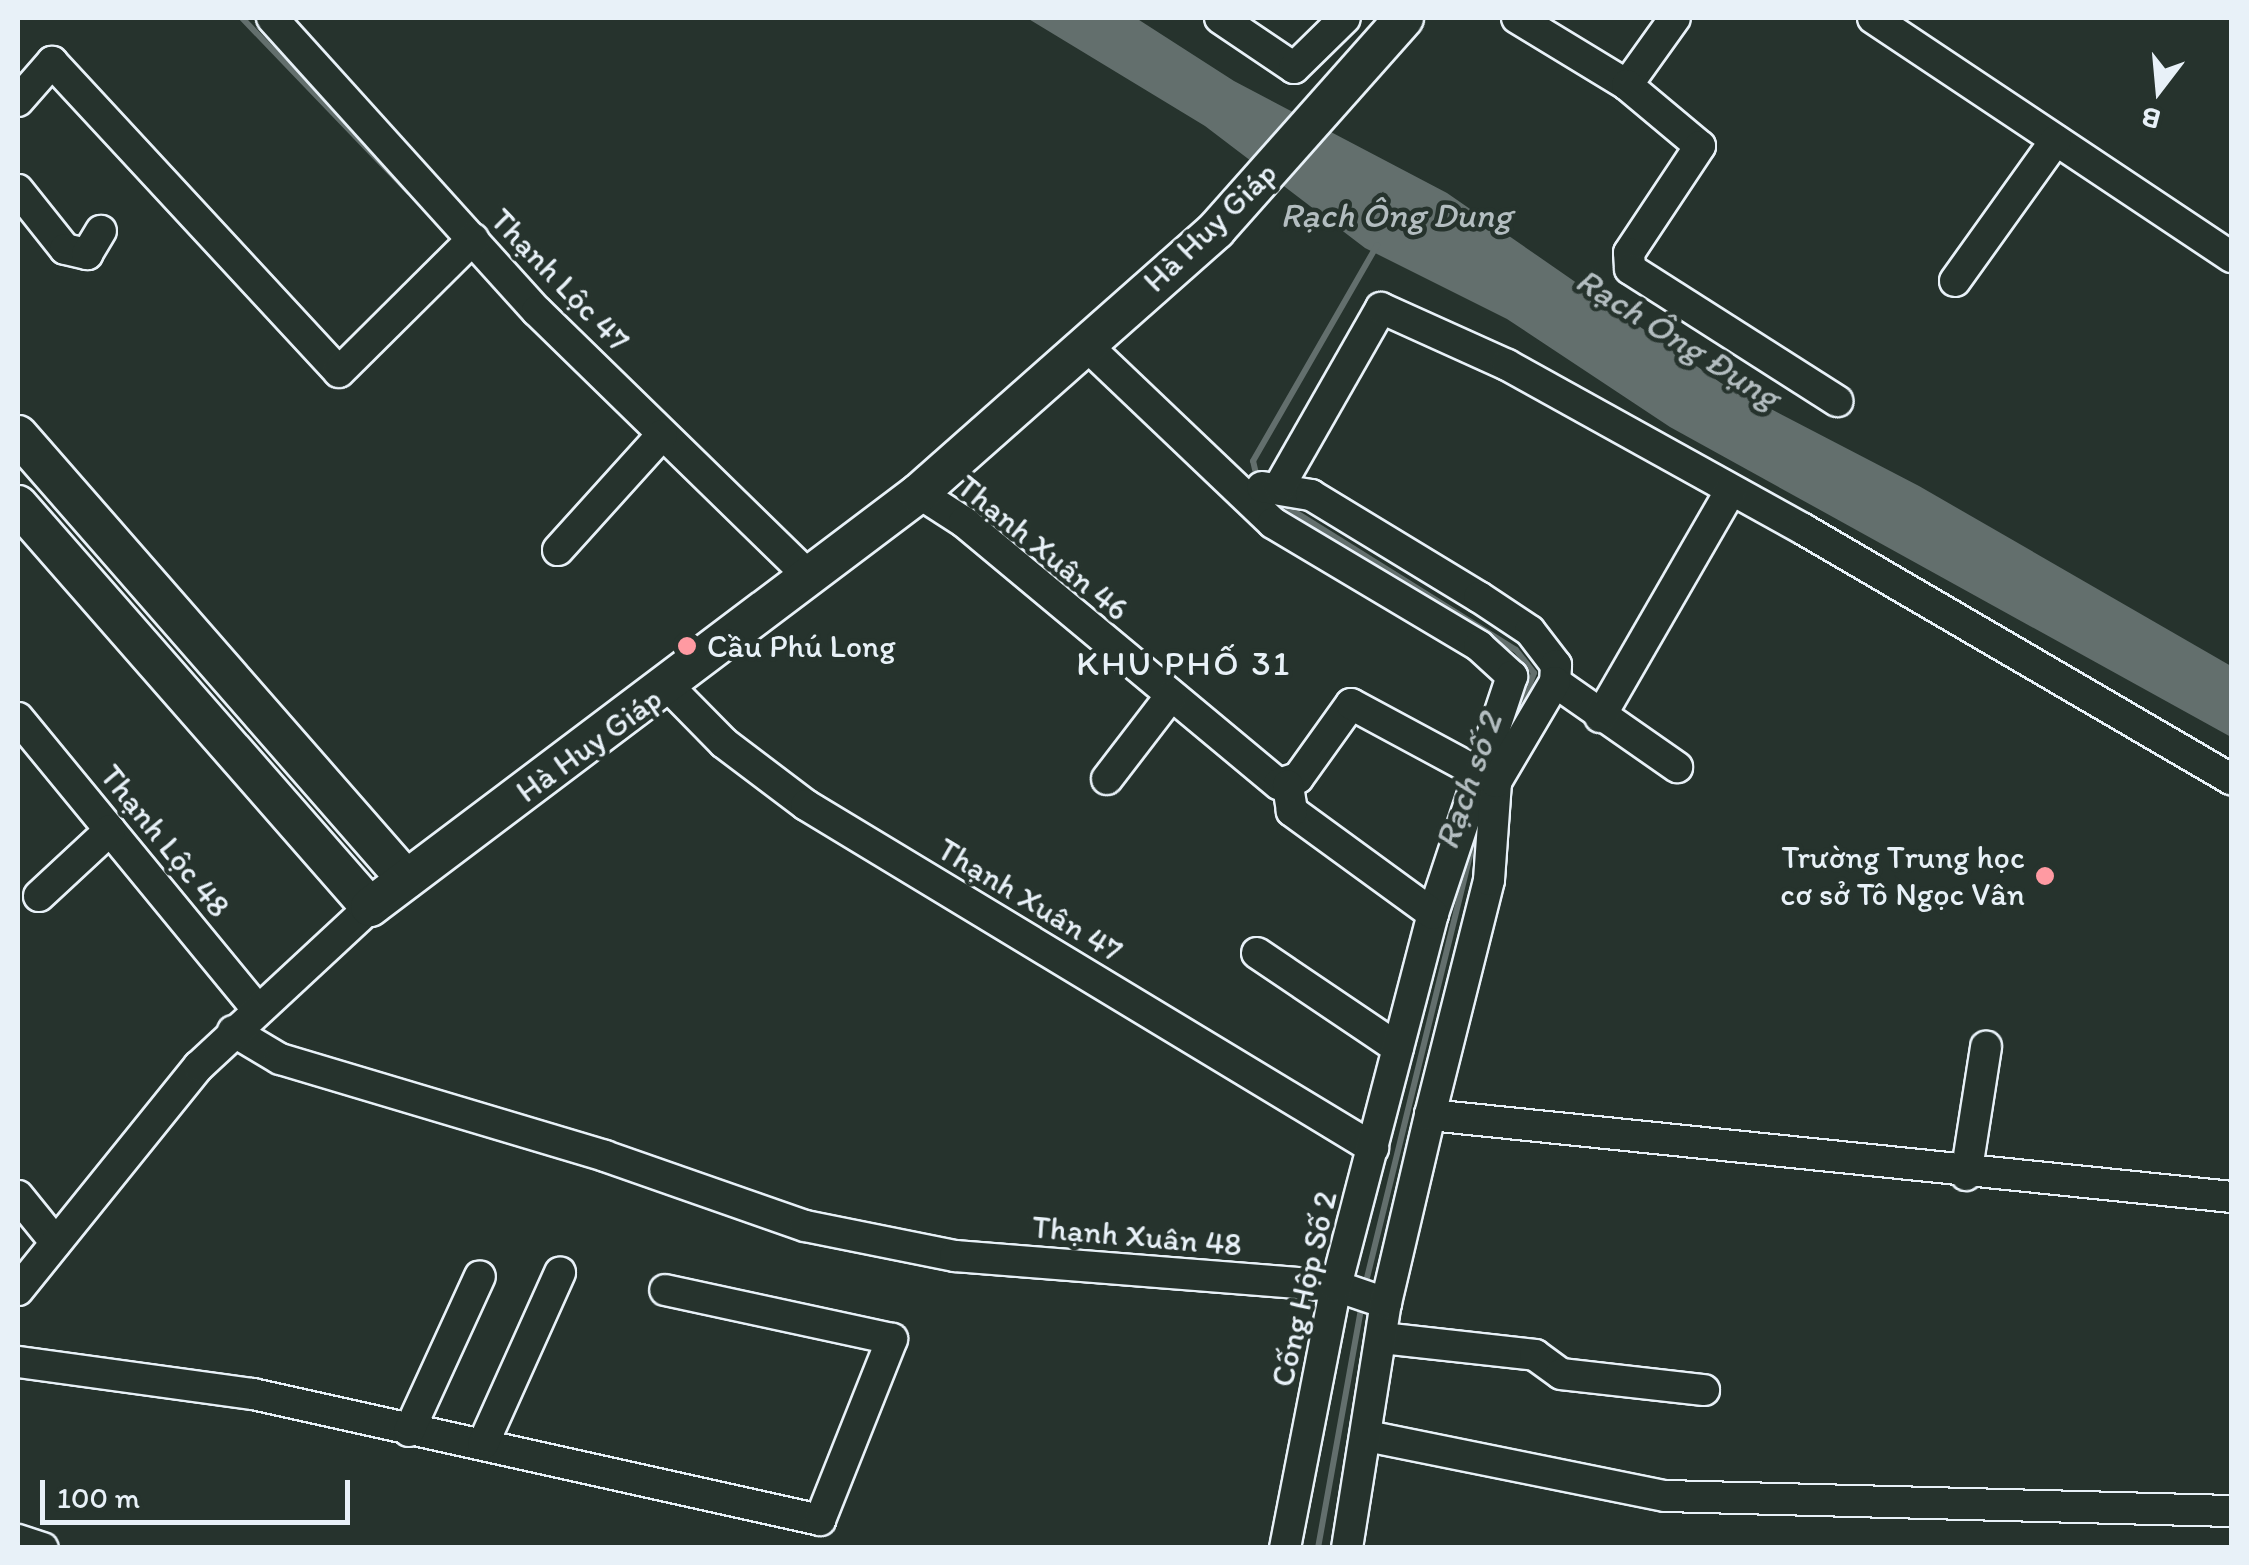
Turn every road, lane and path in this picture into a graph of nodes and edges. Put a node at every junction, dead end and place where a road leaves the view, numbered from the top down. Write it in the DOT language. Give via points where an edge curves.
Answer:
graph roads {
  1 [pos="272,18"];
  2 [pos="1220,18"];
  3 [pos="1345,18"];
  4 [pos="1404,18"];
  5 [pos="1517,18"];
  6 [pos="1675,18"];
  7 [pos="1873,18"];
  8 [pos="1626,85"];
  9 [pos="18,101"];
  10 [pos="2056,140"];
  11 [pos="18,190"];
  12 [pos="101,231"];
  13 [pos="472,240"];
  14 [pos="2232,257"];
  15 [pos="1955,281"];
  16 [pos="1084,344"];
  17 [pos="1837,401"];
  18 [pos="18,434"];
  19 [pos="662,436"];
  20 [pos="1260,488"];
  21 [pos="1731,490"];
  22 [pos="919,493"];
  23 [pos="18,505"];
  24 [pos="558,550"];
  25 [pos="811,578"];
  26 [pos="1556,682"];
  27 [pos="669,687"];
  28 [pos="1170,697"];
  29 [pos="1600,717"];
  30 [pos="18,718"];
  31 [pos="1676,766"];
  32 [pos="1106,779"];
  33 [pos="1485,779"];
  34 [pos="2232,780"];
  35 [pos="1288,785"];
  36 [pos="110,830"];
  37 [pos="406,880"];
  38 [pos="39,896"];
  39 [pos="370,907"];
  40 [pos="1433,914"];
  41 [pos="1257,953"];
  42 [pos="256,1009"];
  43 [pos="233,1031"];
  44 [pos="1986,1047"];
  45 [pos="1398,1048"];
  46 [pos="1430,1115"];
  47 [pos="1373,1148"];
  48 [pos="1966,1175"];
  49 [pos="18,1196"];
  50 [pos="2232,1196"];
  51 [pos="56,1243"];
  52 [pos="560,1273"];
  53 [pos="480,1276"];
  54 [pos="1336,1286"];
  55 [pos="18,1290"];
  56 [pos="665,1290"];
  57 [pos="1386,1302"];
  58 [pos="1382,1338"];
  59 [pos="18,1362"];
  60 [pos="1704,1390"];
  61 [pos="409,1431"];
  62 [pos="1367,1436"];
  63 [pos="483,1444"];
  64 [pos="2232,1511"];
  65 [pos="18,1540"];
  66 [pos="43,1548"];
  67 [pos="1286,1548"];
  68 [pos="1348,1548"];
  1 -- 13 [label="street, Thạnh Lộc 47"];
  2 -- 3 [label="street" via="1294,68"];
  4 -- 16 [label="main road, Hà Huy Giáp" via="1216,230"];
  5 -- 8 [label="street"];
  6 -- 8 [label="street"];
  7 -- 10 [label="street"];
  8 -- 17 [label="street" via="1700,146 1629,253 1634,275"];
  9 -- 13 [label="street" via="52,62 339,372"];
  10 -- 14 [label="street"];
  10 -- 15 [label="street"];
  11 -- 12 [label="street" via="65,249 88,254"];
  13 -- 19 [label="street, Thạnh Lộc 47"];
  16 -- 20 [label="street"];
  16 -- 22 [label="main road, Hà Huy Giáp"];
  18 -- 37 [label="main road"];
  19 -- 24 [label="street"];
  19 -- 25 [label="street, Thạnh Lộc 47"];
  20 -- 21 [label="street" via="1381,308 1507,365"];
  20 -- 26 [label="street" via="1311,495 1530,631 1556,665"];
  20 -- 33 [label="street" via="1502,664 1513,686"];
  21 -- 29 [label="street"];
  21 -- 34 [label="street"];
  22 -- 25 [label="main road, Hà Huy Giáp"];
  22 -- 28 [label="street, Thạnh Xuân 46" via="964,522"];
  23 -- 39 [label="main road"];
  25 -- 27 [label="main road, Hà Huy Giáp"];
  26 -- 29 [label="street"];
  26 -- 33 [label="street"];
  27 -- 37 [label="main road, Hà Huy Giáp"];
  27 -- 47 [label="street, Thạnh Xuân 47" via="724,743 806,805"];
  28 -- 32 [label="street"];
  28 -- 35 [label="street, Thạnh Xuân 46"];
  29 -- 31 [label="street"];
  30 -- 36 [label="street, Thạnh Lộc 48"];
  33 -- 35 [label="street" via="1351,704"];
  33 -- 40 [label="street, Cống Hộp Số 2"];
  33 -- 46 [label="street" via="1489,880"];
  35 -- 40 [label="street" via="1292,811"];
  36 -- 38 [label="street"];
  36 -- 42 [label="street, Thạnh Lộc 48"];
  37 -- 39 [label="main road, Hà Huy Giáp"];
  39 -- 42 [label="street, Hà Huy Giáp"];
  40 -- 45 [label="street, Cống Hộp Số 2"];
  41 -- 45 [label="street"];
  42 -- 43 [label="street, Hà Huy Giáp"];
  43 -- 51 [label="street, Hà Huy Giáp"];
  43 -- 54 [label="street, Thạnh Xuân 48" via="280,1059 605,1156 805,1226 955,1256"];
  44 -- 48 [label="street"];
  45 -- 47 [label="street, Cống Hộp Số 2"];
  46 -- 48 [label="street" via="1824,1152"];
  46 -- 57 [label="street"];
  47 -- 54 [label="street, Cống Hộp Số 2"];
  48 -- 50 [label="street"];
  49 -- 51 [label="street"];
  51 -- 55 [label="street, Hà Huy Giáp"];
  52 -- 63 [label="street"];
  53 -- 61 [label="street"];
  54 -- 57 [label="street, Thạnh Xuân 48"];
  54 -- 67 [label="street, Cống Hộp Số 2"];
  56 -- 63 [label="street" via="892,1339 820,1520"];
  57 -- 58 [label="street"];
  58 -- 60 [label="street" via="1536,1355 1561,1374"];
  58 -- 62 [label="street"];
  59 -- 61 [label="street" via="253,1394"];
  61 -- 63 [label="street"];
  62 -- 64 [label="street" via="1666,1496"];
  62 -- 68 [label="street"];
  65 -- 66 [label="street"];
}
